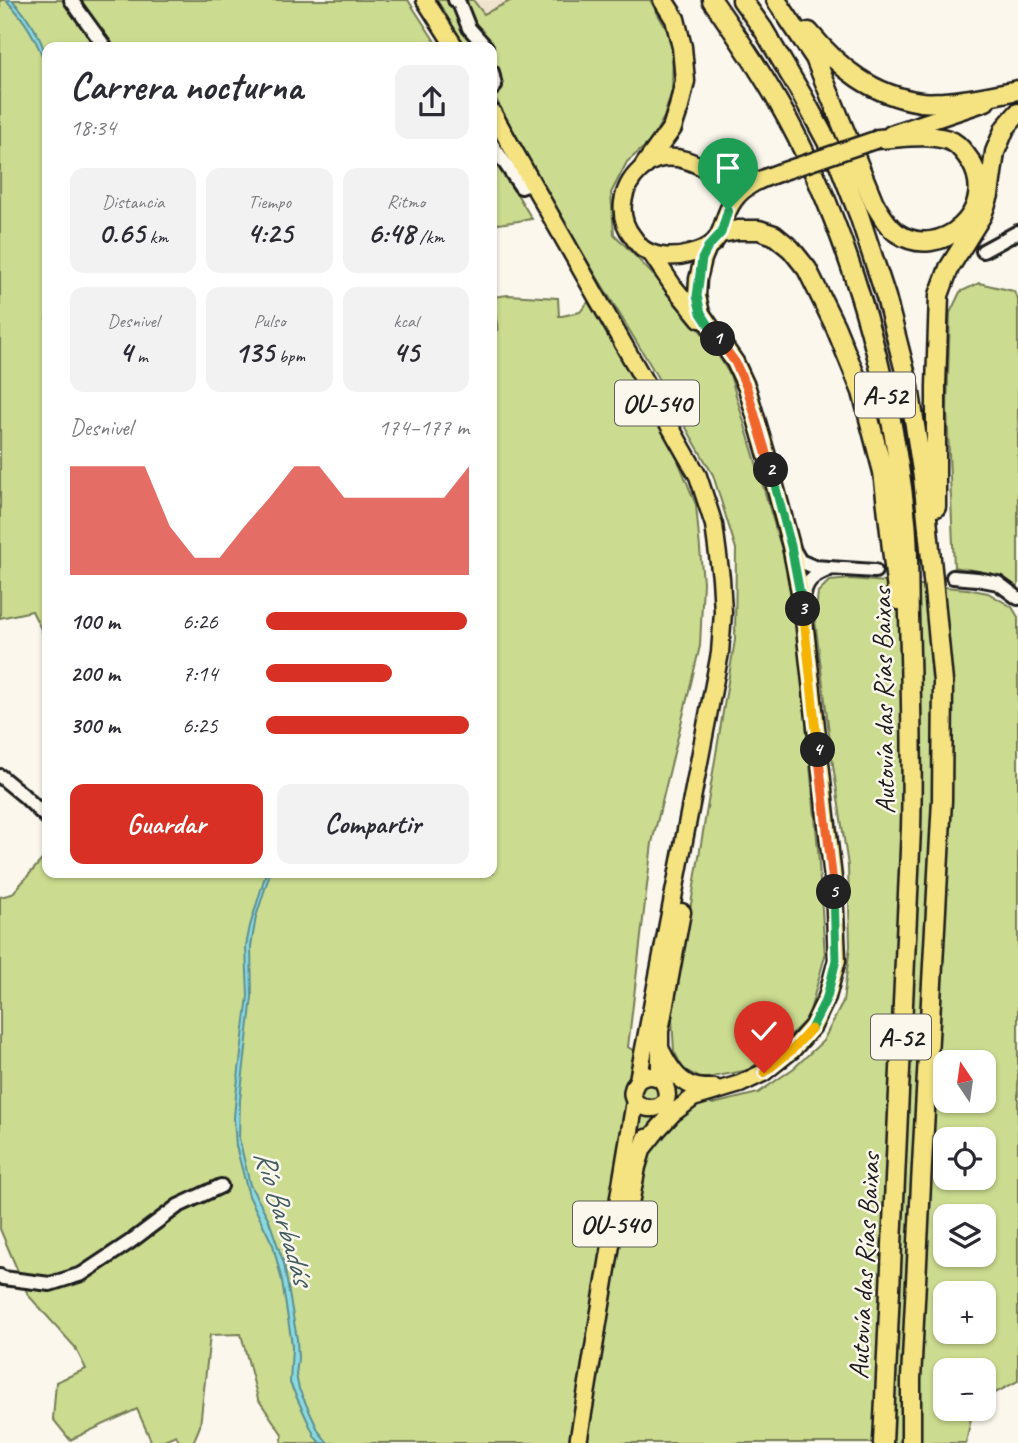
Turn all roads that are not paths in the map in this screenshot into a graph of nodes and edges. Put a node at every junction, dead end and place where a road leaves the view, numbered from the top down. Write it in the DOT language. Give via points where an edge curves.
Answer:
graph roads {
  1 [pos="71,0"];
  2 [pos="425,0"];
  3 [pos="455,0"];
  4 [pos="663,0"];
  5 [pos="712,0"];
  6 [pos="742,0"];
  7 [pos="776,0"];
  8 [pos="782,0"];
  9 [pos="461,37"];
  10 [pos="101,42"];
  11 [pos="1018,91"];
  12 [pos="1018,113"];
  13 [pos="497,121"];
  14 [pos="878,139"];
  15 [pos="497,151"];
  16 [pos="645,165"];
  17 [pos="759,180"];
  18 [pos="532,183"];
  19 [pos="1018,232"];
  20 [pos="721,233"];
  21 [pos="708,247"];
  22 [pos="983,251"];
  23 [pos="651,253"];
  24 [pos="714,333"];
  25 [pos="791,546"];
  26 [pos="814,571"];
  27 [pos="875,571"];
  28 [pos="796,575"];
  29 [pos="953,577"];
  30 [pos="1018,598"];
  31 [pos="937,601"];
  32 [pos="802,602"];
  33 [pos="708,723"];
  34 [pos="2,778"];
  35 [pos="42,813"];
  36 [pos="907,888"];
  37 [pos="660,1047"];
  38 [pos="638,1080"];
  39 [pos="662,1082"];
  40 [pos="694,1093"];
  41 [pos="635,1101"];
  42 [pos="657,1107"];
  43 [pos="643,1148"];
  44 [pos="221,1186"];
  45 [pos="0,1276"];
  46 [pos="595,1347"];
  47 [pos="578,1443"];
  48 [pos="883,1443"];
  49 [pos="911,1443"];
  1 -- 10 [label="street"];
  2 -- 9 [label="main road"];
  3 -- 9 [label="street"];
  4 -- 16 [label="highway" via="675,19 685,81 672,128"];
  5 -- 36 [label="highway, Autovía das Rías Baixas / A-52" via="779,103 816,178 848,258 874,343 906,523 912,763"];
  6 -- 31 [label="highway, Autovía das Rías Baixas / A-52" via="839,164 886,297 909,387"];
  7 -- 14 [label="highway" via="815,58 884,219 896,233 915,241 935,240 963,227 978,201 979,186 976,171 955,143 932,137"];
  8 -- 11 [label="highway" via="828,55 886,93 923,103"];
  11 -- 14 [label="main road"];
  12 -- 31 [label="highway" via="995,152 982,215 948,268 939,295"];
  13 -- 18 [label="main road, OU-540"];
  14 -- 17 [label="main road, bridge"];
  15 -- 18 [label="street" via="521,187"];
  16 -- 17 [label="main road" via="676,158 735,180"];
  16 -- 23 [label="main road" via="623,194 623,213 629,232"];
  17 -- 20 [label="main road" via="733,200"];
  18 -- 33 [label="main road, OU-540" via="698,476 714,525 723,612"];
  19 -- 22 [label="street"];
  20 -- 21 [label="main road"];
  20 -- 36 [label="highway" via="759,230 774,235 790,249 807,269 862,392 883,472 898,598"];
  21 -- 23 [label="main road" via="672,258"];
  21 -- 24 [label="main road" via="697,296"];
  23 -- 24 [label="main road"];
  24 -- 25 [label="main road" via="747,388"];
  25 -- 26 [label="street" via="800,561"];
  25 -- 28 [label="main road"];
  26 -- 27 [label="street"];
  26 -- 28 [label="street" via="800,570"];
  26 -- 32 [label="street"];
  28 -- 32 [label="main road"];
  29 -- 30 [label="street" via="998,583"];
  31 -- 49 [label="highway, Autovía das Rías Baixas / A-52" via="943,682 942,800"];
  32 -- 40 [label="main road" via="834,887 836,960 818,1016 792,1050 764,1073 740,1084"];
  33 -- 37 [label="main road" via="704,783"];
  33 -- 38 [label="main road, OU-540"];
  34 -- 35 [label="street"];
  36 -- 48 [label="highway, Autovía das Rías Baixas / A-52"];
  37 -- 39 [label="main road"];
  37 -- 40 [label="main road" via="668,1065"];
  38 -- 39 [label="main road" via="653,1076"];
  38 -- 41 [label="main road" via="633,1090"];
  39 -- 40 [label="main road"];
  39 -- 42 [label="main road" via="666,1097"];
  40 -- 42 [label="main road"];
  40 -- 43 [label="main road"];
  41 -- 42 [label="main road" via="644,1108"];
  41 -- 46 [label="main road, OU-540"];
  42 -- 43 [label="main road"];
  43 -- 46 [label="main road" via="616,1275"];
  44 -- 45 [label="street" via="178,1206 82,1274 50,1284"];
  46 -- 47 [label="main road, OU-540"];
}
